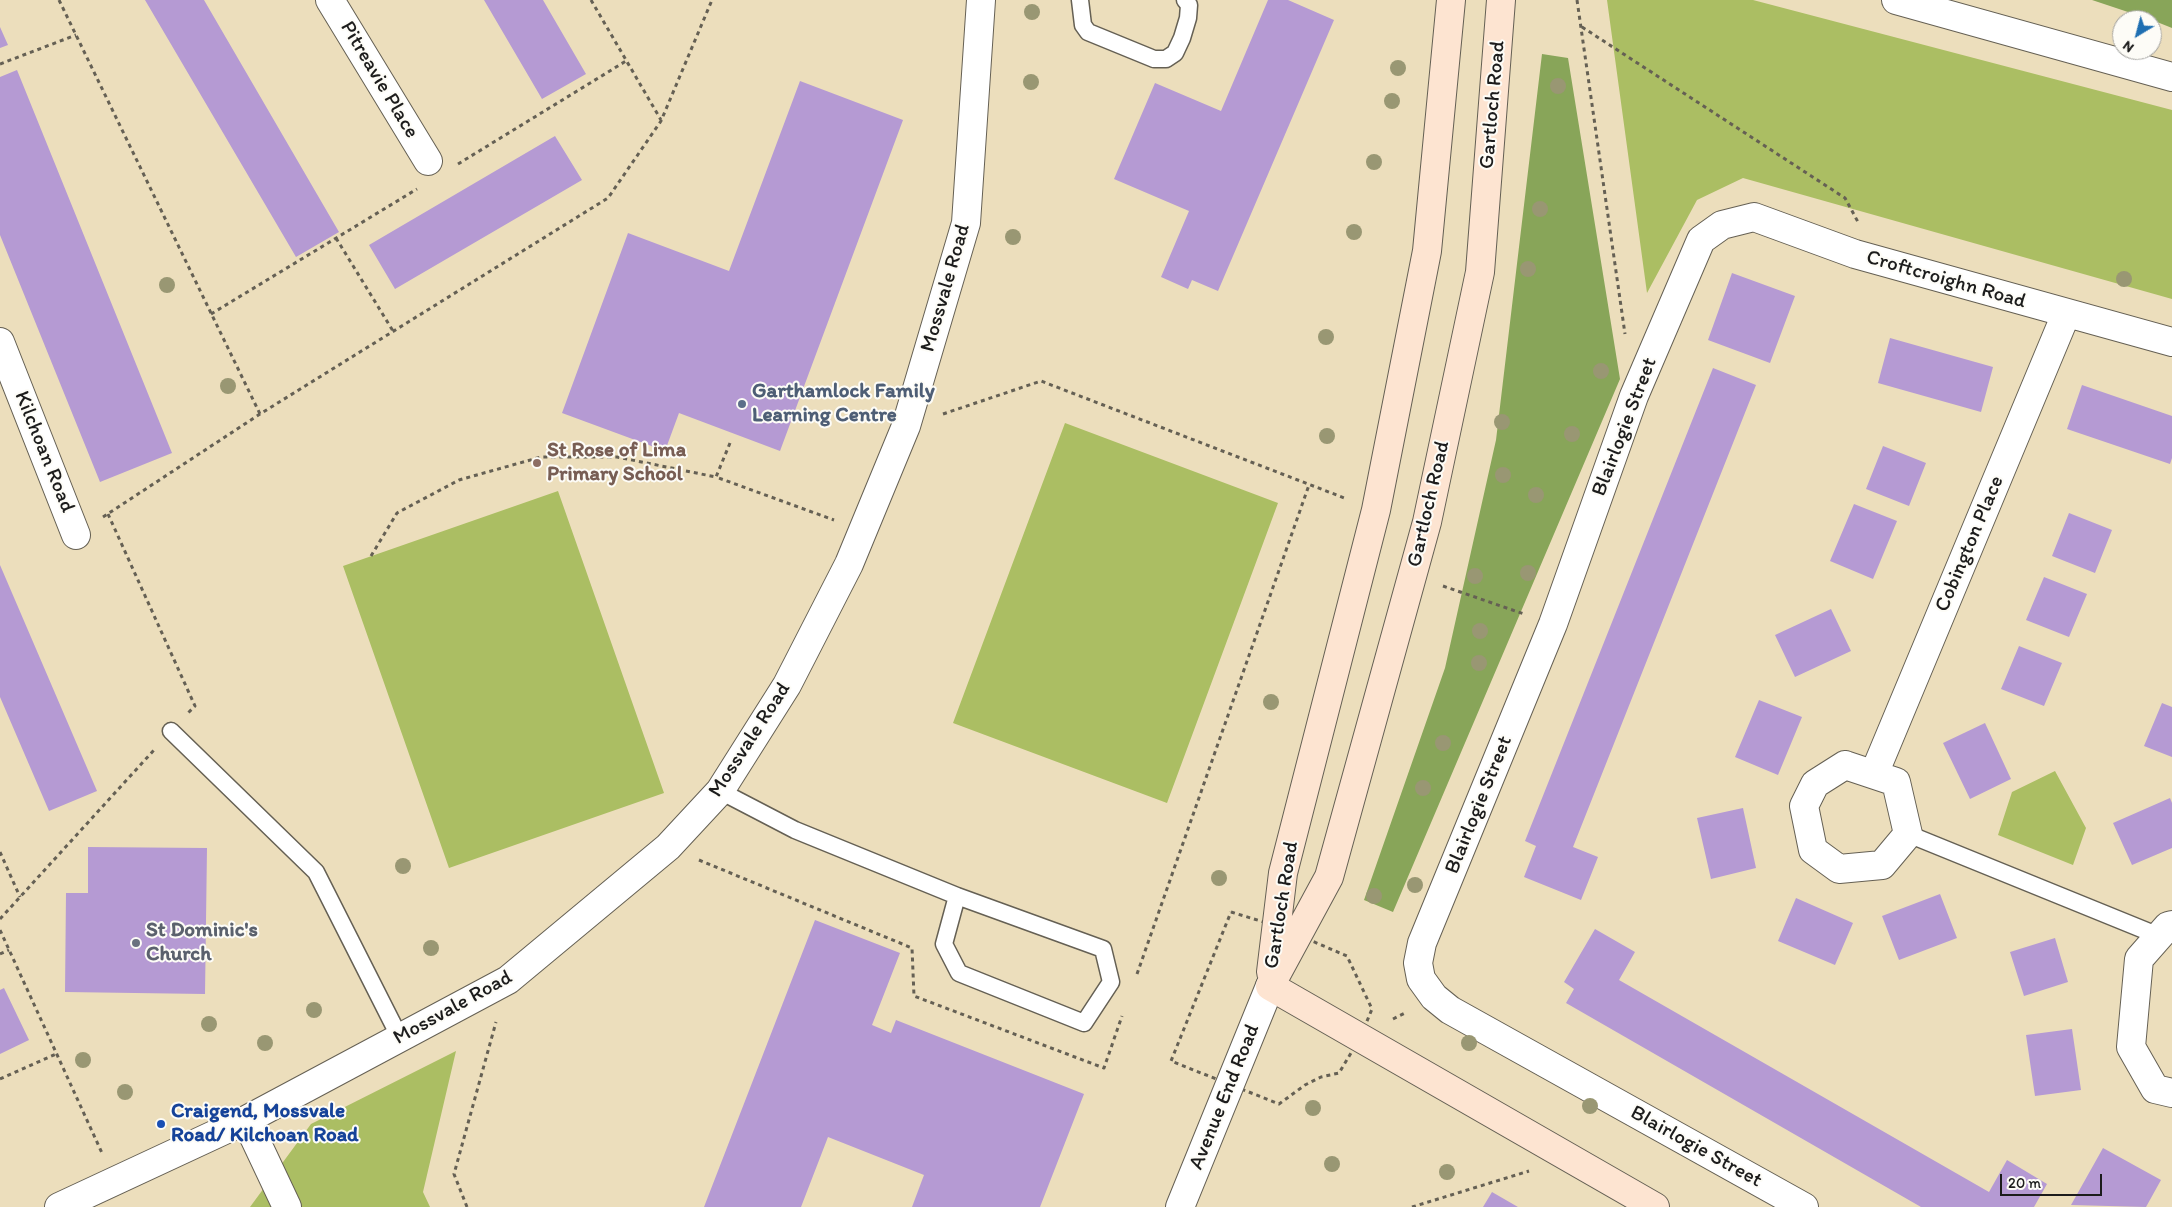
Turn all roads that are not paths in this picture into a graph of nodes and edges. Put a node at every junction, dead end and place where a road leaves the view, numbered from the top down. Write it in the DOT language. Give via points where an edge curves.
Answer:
graph roads {
  1 [pos="330,0"];
  2 [pos="981,0"];
  3 [pos="1080,0"];
  4 [pos="1185,0"];
  5 [pos="1451,0"];
  6 [pos="1501,0"];
  7 [pos="1896,0"];
  8 [pos="2172,77"];
  9 [pos="428,160"];
  10 [pos="1722,225"];
  11 [pos="2066,314"];
  12 [pos="0,342"];
  13 [pos="2172,342"];
  14 [pos="76,535"];
  15 [pos="171,732"];
  16 [pos="1874,774"];
  17 [pos="720,791"];
  18 [pos="1908,834"];
  19 [pos="957,896"];
  20 [pos="2166,931"];
  21 [pos="1270,986"];
  22 [pos="400,1038"];
  23 [pos="2172,1093"];
  24 [pos="246,1120"];
  25 [pos="59,1207"];
  26 [pos="287,1207"];
  27 [pos="1180,1207"];
  28 [pos="1655,1207"];
  29 [pos="1804,1207"];
  1 -- 9 [label="street, Pitreavie Place"];
  2 -- 17 [label="street, Mossvale Road" via="966,223 906,426 849,564 787,685"];
  3 -- 4 [label="lane" via="1083,25 1088,32 1154,59 1166,59 1175,53 1182,38 1189,6"];
  5 -- 21 [label="main road, Gartloch Road" via="1426,251 1376,510 1282,873"];
  6 -- 21 [label="main road, Gartloch Road" via="1480,272 1427,522 1329,877"];
  7 -- 8 [label="street"];
  10 -- 11 [label="street, Croftcroighn Road" via="1754,217 1855,254"];
  10 -- 29 [label="street, Blairlogie Street" via="1701,240 1634,396 1553,624 1422,944 1418,963 1421,979 1434,997 1450,1010"];
  11 -- 13 [label="street, Croftcroighn Road"];
  11 -- 16 [label="street, Cobington Place"];
  12 -- 14 [label="street, Kilchoan Road"];
  15 -- 22 [label="lane" via="316,872"];
  16 -- 18 [label="street" via="1896,782"];
  16 -- 18 [label="street" via="1846,765 1815,784 1804,806 1813,850 1839,869 1882,865"];
  17 -- 19 [label="lane" via="795,830"];
  17 -- 22 [label="street, Mossvale Road" via="668,847 508,980"];
  18 -- 20 [label="lane"];
  19 -- 19 [label="lane" via="1103,949 1111,982 1084,1023 959,972 944,944"];
  20 -- 23 [label="street" via="2139,959 2131,1046 2155,1089"];
  21 -- 27 [label="street, Avenue End Road"];
  21 -- 28 [label="main road, Gartloch Road"];
  22 -- 24 [label="street, Mossvale Road"];
  24 -- 25 [label="street, Mossvale Road"];
  24 -- 26 [label="street"];
}
